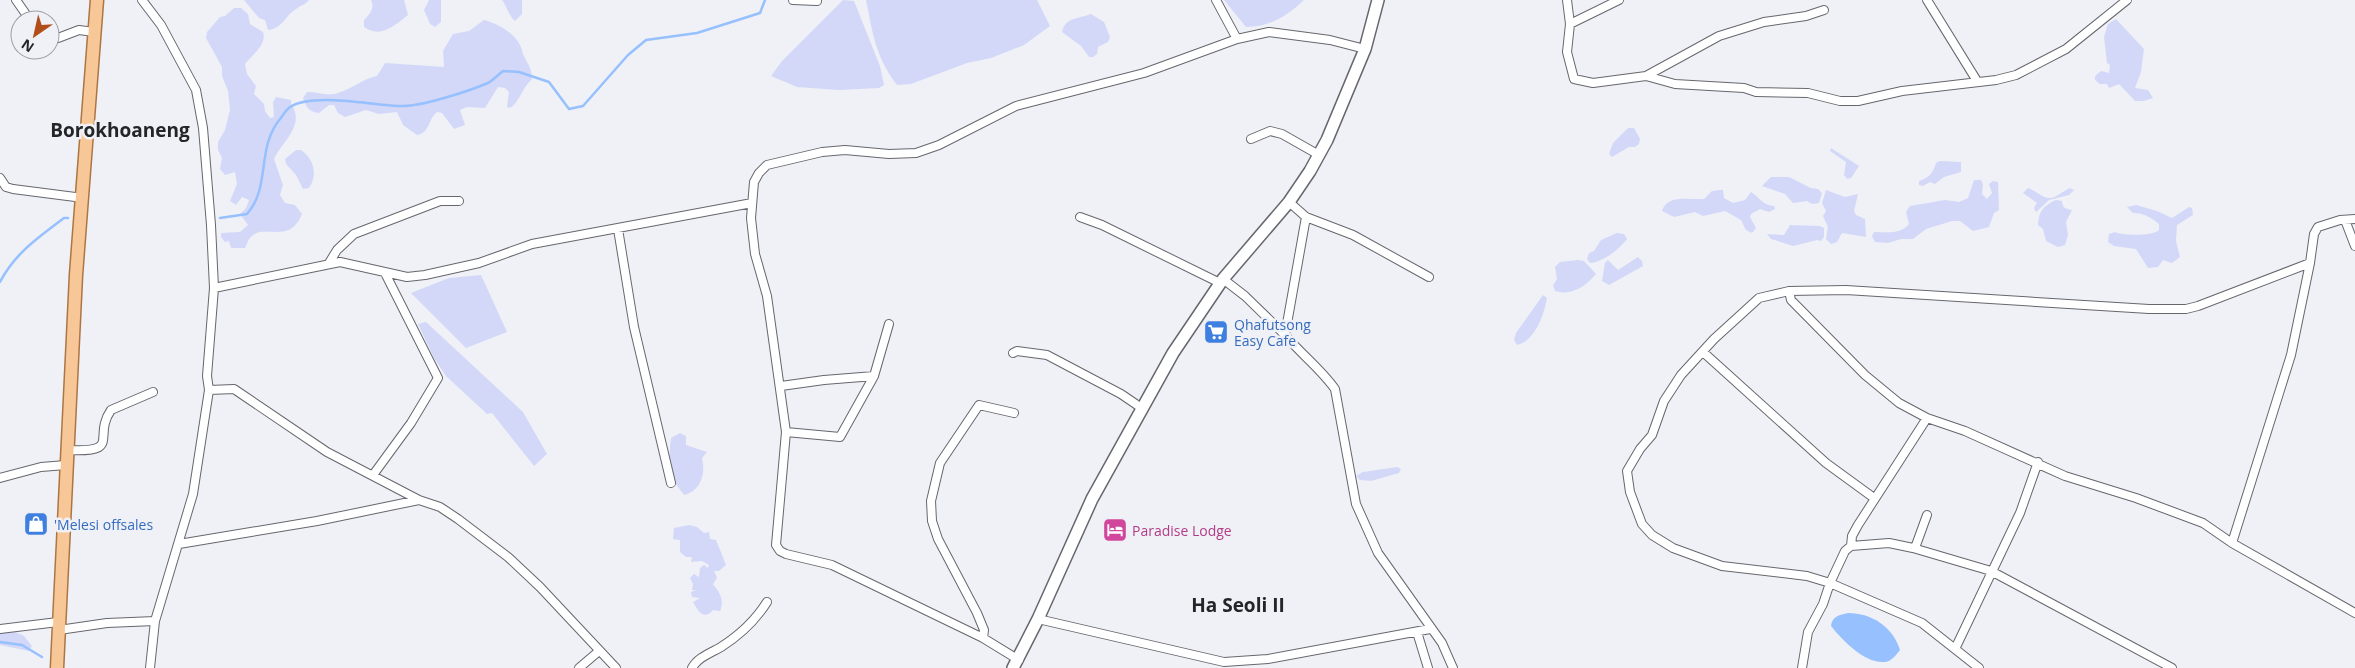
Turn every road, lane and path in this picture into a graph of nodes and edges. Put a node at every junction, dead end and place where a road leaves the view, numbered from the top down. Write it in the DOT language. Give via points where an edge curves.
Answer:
graph roads {
  1 [pos="97,0"];
  2 [pos="142,0"];
  3 [pos="793,0"];
  4 [pos="1216,0"];
  5 [pos="1378,0"];
  6 [pos="1567,0"];
  7 [pos="1619,0"];
  8 [pos="1928,0"];
  9 [pos="2127,0"];
  10 [pos="817,1"];
  11 [pos="1824,10"];
  12 [pos="1570,24"];
  13 [pos="94,32"];
  14 [pos="60,37"];
  15 [pos="1237,39"];
  16 [pos="1365,49"];
  17 [pos="1646,76"];
  18 [pos="1977,82"];
  19 [pos="1251,139"];
  20 [pos="1319,155"];
  21 [pos="0,178"];
  22 [pos="83,198"];
  23 [pos="460,201"];
  24 [pos="1289,202"];
  25 [pos="752,203"];
  26 [pos="1080,217"];
  27 [pos="1306,217"];
  28 [pos="2355,219"];
  29 [pos="2345,220"];
  30 [pos="618,229"];
  31 [pos="2355,246"];
  32 [pos="329,263"];
  33 [pos="2310,263"];
  34 [pos="385,273"];
  35 [pos="1429,277"];
  36 [pos="1221,281"];
  37 [pos="214,288"];
  38 [pos="1788,291"];
  39 [pos="890,324"];
  40 [pos="1285,335"];
  41 [pos="1703,352"];
  42 [pos="1013,353"];
  43 [pos="874,376"];
  44 [pos="781,386"];
  45 [pos="209,390"];
  46 [pos="153,392"];
  47 [pos="1143,409"];
  48 [pos="1014,413"];
  49 [pos="1927,418"];
  50 [pos="786,432"];
  51 [pos="68,450"];
  52 [pos="2038,462"];
  53 [pos="66,465"];
  54 [pos="373,475"];
  55 [pos="0,478"];
  56 [pos="671,484"];
  57 [pos="1874,498"];
  58 [pos="419,500"];
  59 [pos="1927,515"];
  60 [pos="2232,543"];
  61 [pos="179,544"];
  62 [pos="1851,546"];
  63 [pos="1915,548"];
  64 [pos="1991,570"];
  65 [pos="1830,584"];
  66 [pos="766,602"];
  67 [pos="2355,613"];
  68 [pos="1038,619"];
  69 [pos="154,622"];
  70 [pos="59,626"];
  71 [pos="0,629"];
  72 [pos="1430,629"];
  73 [pos="1418,632"];
  74 [pos="983,638"];
  75 [pos="1955,649"];
  76 [pos="599,651"];
  77 [pos="1268,659"];
  78 [pos="1016,664"];
  79 [pos="57,668"];
  80 [pos="150,668"];
  81 [pos="580,668"];
  82 [pos="616,668"];
  83 [pos="692,668"];
  84 [pos="1269,668"];
  85 [pos="1428,668"];
  86 [pos="1453,668"];
  87 [pos="1802,668"];
  88 [pos="1979,668"];
  89 [pos="2172,668"];
  1 -- 13 [label="main road"];
  2 -- 37 [label="street" via="160,25 196,90 204,138"];
  3 -- 10 [label="street"];
  4 -- 15 [label="street"];
  5 -- 16 [label="main road"];
  6 -- 12 [label="street"];
  7 -- 12 [label="street"];
  8 -- 18 [label="street"];
  9 -- 18 [label="street" via="2066,49 2016,75"];
  11 -- 17 [label="street" via="1764,22 1719,36"];
  12 -- 17 [label="street" via="1567,52 1574,79 1593,83"];
  13 -- 14 [label="street" via="79,30"];
  13 -- 22 [label="main road"];
  15 -- 16 [label="street" via="1269,32 1330,40"];
  15 -- 25 [label="street" via="1144,73 1016,106 939,145 916,153 845,150 767,165 754,182"];
  16 -- 20 [label="main road"];
  17 -- 18 [label="street" via="1675,84 1744,88 1756,92 1808,93 1840,101"];
  19 -- 20 [label="street" via="1270,131 1276,132"];
  20 -- 24 [label="main road"];
  21 -- 22 [label="street" via="6,187 13,190"];
  22 -- 51 [label="main road"];
  23 -- 32 [label="street" via="440,201 354,234 336,250"];
  24 -- 27 [label="street"];
  24 -- 36 [label="main road"];
  25 -- 30 [label="street"];
  25 -- 44 [label="street" via="755,254 767,296"];
  26 -- 36 [label="street"];
  27 -- 35 [label="street" via="1353,235"];
  27 -- 40 [label="street"];
  28 -- 29 [label="street"];
  29 -- 31 [label="street"];
  29 -- 33 [label="street" via="2318,227"];
  30 -- 34 [label="street" via="532,244 479,263 425,275 407,277"];
  30 -- 56 [label="street" via="634,327"];
  32 -- 34 [label="street" via="340,262"];
  32 -- 37 [label="street"];
  33 -- 38 [label="street" via="2186,309 1846,290"];
  33 -- 60 [label="street" via="2291,355"];
  34 -- 54 [label="street" via="438,378 411,423"];
  36 -- 40 [label="street" via="1240,292"];
  36 -- 47 [label="main road" via="1173,353"];
  37 -- 45 [label="street" via="207,376"];
  38 -- 41 [label="street" via="1759,298"];
  38 -- 49 [label="street" via="1791,300 1865,375 1899,402"];
  39 -- 43 [label="street"];
  40 -- 72 [label="street" via="1335,389 1356,504 1378,553"];
  41 -- 57 [label="street" via="1826,463"];
  41 -- 65 [label="street" via="1681,375 1664,401 1652,435 1627,471 1630,492 1642,524 1652,535 1673,548 1718,565 1806,576"];
  42 -- 47 [label="street" via="1047,355"];
  43 -- 44 [label="street"];
  43 -- 50 [label="street" via="840,437"];
  44 -- 50 [label="street"];
  45 -- 54 [label="street" via="234,390 319,447"];
  45 -- 61 [label="street" via="193,494"];
  46 -- 51 [label="street" via="111,410 100,447"];
  47 -- 68 [label="main road" via="1092,499"];
  48 -- 74 [label="street" via="979,405 940,463 931,501 932,521 938,539 977,614 984,630"];
  49 -- 52 [label="street"];
  49 -- 57 [label="street"];
  50 -- 74 [label="street" via="776,545 780,550 832,565"];
  51 -- 53 [label="main road"];
  52 -- 60 [label="street" via="2067,477 2136,498 2203,524"];
  52 -- 64 [label="street" via="2020,513"];
  53 -- 55 [label="street" via="41,467"];
  53 -- 70 [label="main road"];
  54 -- 58 [label="street"];
  57 -- 62 [label="street" via="1852,536"];
  58 -- 61 [label="street"];
  58 -- 76 [label="street" via="440,508 508,556"];
  59 -- 63 [label="street"];
  60 -- 67 [label="street"];
  61 -- 69 [label="street"];
  62 -- 63 [label="street" via="1889,543"];
  62 -- 65 [label="street" via="1845,551"];
  63 -- 64 [label="street"];
  64 -- 75 [label="street"];
  64 -- 89 [label="street"];
  65 -- 75 [label="street" via="1922,622"];
  65 -- 87 [label="street" via="1808,632"];
  66 -- 83 [label="street" via="750,625"];
  68 -- 77 [label="street" via="1224,662"];
  68 -- 78 [label="main road"];
  69 -- 70 [label="street"];
  69 -- 80 [label="street"];
  70 -- 71 [label="street"];
  70 -- 79 [label="main road"];
  72 -- 73 [label="street"];
  72 -- 86 [label="street" via="1442,643"];
  73 -- 77 [label="street"];
  73 -- 85 [label="street"];
  74 -- 78 [label="street"];
  75 -- 88 [label="street"];
  76 -- 81 [label="street"];
  76 -- 82 [label="street"];
  77 -- 84 [label="street"];
}
